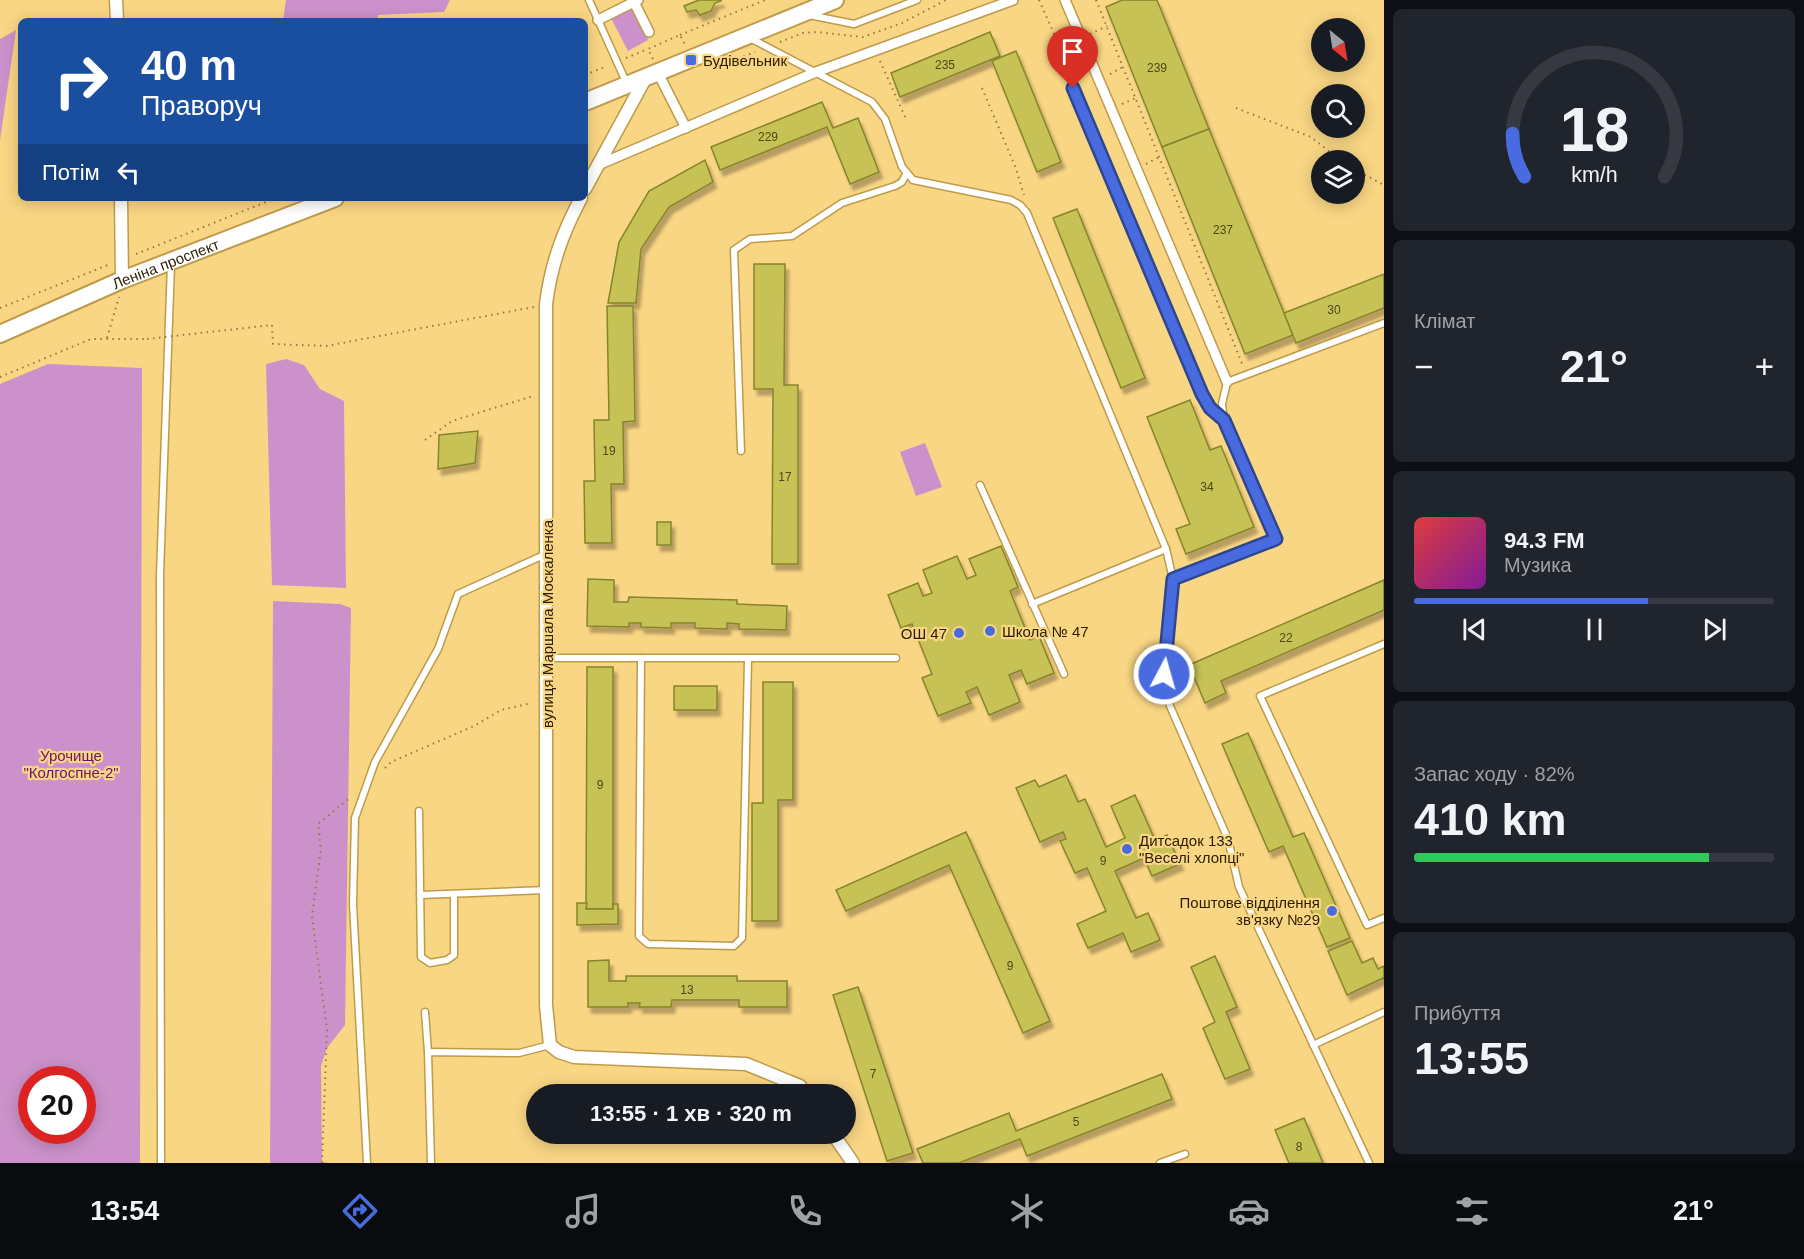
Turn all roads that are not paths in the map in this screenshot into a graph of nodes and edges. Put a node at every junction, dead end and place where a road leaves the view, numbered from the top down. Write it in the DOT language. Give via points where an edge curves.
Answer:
graph roads {
  1 [pos="116,0"];
  2 [pos="589,0"];
  3 [pos="835,0"];
  4 [pos="917,0"];
  5 [pos="1013,0"];
  6 [pos="1065,0"];
  7 [pos="636,1"];
  8 [pos="803,14"];
  9 [pos="117,18"];
  10 [pos="598,20"];
  11 [pos="649,32"];
  12 [pos="748,36"];
  13 [pos="816,72"];
  14 [pos="652,76"];
  15 [pos="628,86"];
  16 [pos="1073,88"];
  17 [pos="588,101"];
  18 [pos="686,128"];
  19 [pos="598,165"];
  20 [pos="906,174"];
  21 [pos="588,183"];
  22 [pos="120,201"];
  23 [pos="327,201"];
  24 [pos="579,201"];
  25 [pos="171,261"];
  26 [pos="122,280"];
  27 [pos="1384,322"];
  28 [pos="0,334"];
  29 [pos="1227,382"];
  30 [pos="1224,420"];
  31 [pos="741,451"];
  32 [pos="980,485"];
  33 [pos="1166,549"];
  34 [pos="547,554"];
  35 [pos="1173,579"];
  36 [pos="1032,604"];
  37 [pos="1384,644"];
  38 [pos="547,658"];
  39 [pos="641,658"];
  40 [pos="896,658"];
  41 [pos="748,659"];
  42 [pos="1064,674"];
  43 [pos="418,811"];
  44 [pos="546,890"];
  45 [pos="420,895"];
  46 [pos="454,895"];
  47 [pos="1384,918"];
  48 [pos="425,1012"];
  49 [pos="1384,1012"];
  50 [pos="1313,1045"];
  51 [pos="555,1048"];
  52 [pos="428,1052"];
  53 [pos="795,1084"];
  54 [pos="840,1144"];
  55 [pos="1185,1154"];
  56 [pos="161,1163"];
  57 [pos="367,1163"];
  58 [pos="431,1163"];
  59 [pos="853,1163"];
  60 [pos="1160,1163"];
  61 [pos="1368,1163"];
  1 -- 9 [label="street"];
  2 -- 10 [label="lane"];
  3 -- 8 [label="main road"];
  4 -- 8 [label="lane" via="854,24"];
  5 -- 13 [label="street"];
  6 -- 29 [label="street"];
  7 -- 10 [label="street"];
  7 -- 11 [label="street"];
  8 -- 12 [label="main road"];
  10 -- 15 [label="lane"];
  12 -- 13 [label="lane"];
  12 -- 14 [label="main road"];
  13 -- 18 [label="street"];
  13 -- 20 [label="lane" via="880,110"];
  14 -- 15 [label="main road"];
  14 -- 18 [label="street"];
  14 -- 19 [label="street"];
  15 -- 17 [label="main road"];
  16 -- 30 [label="lane" via="1202,394"];
  18 -- 19 [label="street"];
  19 -- 21 [label="street"];
  20 -- 31 [label="lane" via="894,186 829,209 792,236 750,239 734,250"];
  20 -- 33 [label="lane" via="913,180 1011,200 1027,213"];
  22 -- 26 [label="street"];
  23 -- 25 [label="main road, Леніна проспект"];
  24 -- 34 [label="street, вулиця Маршала Москаленка" via="556,251 546,304"];
  25 -- 26 [label="main road, Леніна проспект"];
  25 -- 56 [label="lane" via="160,574"];
  26 -- 28 [label="main road, Леніна проспект"];
  27 -- 29 [label="lane"];
  29 -- 30 [label="lane" via="1222,404"];
  30 -- 35 [label="lane" via="1276,539"];
  32 -- 36 [label="lane"];
  33 -- 35 [label="lane"];
  33 -- 36 [label="lane"];
  34 -- 38 [label="street, вулиця Маршала Москаленка"];
  34 -- 57 [label="lane" via="458,594 438,649 375,762 355,818 353,904"];
  35 -- 50 [label="lane" via="1164,674 1170,706 1228,839 1239,886"];
  36 -- 42 [label="lane"];
  37 -- 47 [label="lane" via="1260,696 1367,925"];
  38 -- 39 [label="lane"];
  38 -- 44 [label="street, вулиця Маршала Москаленка"];
  39 -- 41 [label="lane"];
  39 -- 41 [label="lane" via="639,936 648,944 734,946 742,938"];
  40 -- 41 [label="lane"];
  43 -- 45 [label="lane"];
  44 -- 46 [label="lane"];
  44 -- 51 [label="street, вулиця Маршала Москаленка" via="546,1005"];
  45 -- 46 [label="lane"];
  45 -- 46 [label="lane" via="421,957 430,963 454,955"];
  48 -- 52 [label="lane"];
  49 -- 50 [label="lane"];
  50 -- 61 [label="lane"];
  51 -- 52 [label="lane" via="519,1053"];
  51 -- 53 [label="street" via="574,1057 746,1064"];
  52 -- 58 [label="lane"];
  54 -- 59 [label="street"];
  55 -- 60 [label="lane"];
}
